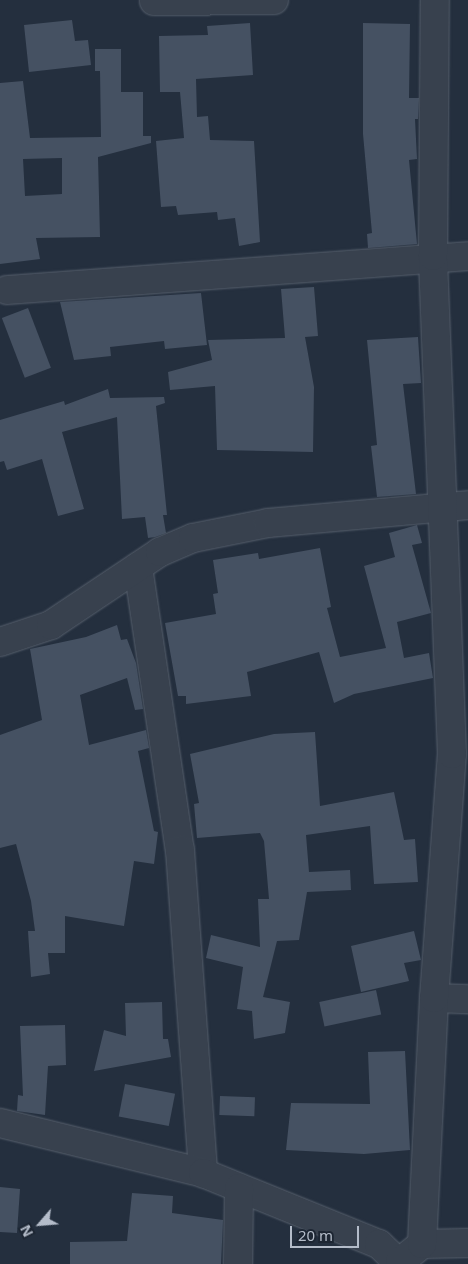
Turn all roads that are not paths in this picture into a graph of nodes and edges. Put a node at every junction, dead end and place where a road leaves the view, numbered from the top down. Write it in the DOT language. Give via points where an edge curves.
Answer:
graph roads {
  1 [pos="274,0"];
  2 [pos="435,0"];
  3 [pos="154,1"];
  4 [pos="433,256"];
  5 [pos="468,256"];
  6 [pos="7,290"];
  7 [pos="456,505"];
  8 [pos="138,568"];
  9 [pos="0,642"];
  10 [pos="460,754"];
  11 [pos="434,998"];
  12 [pos="468,999"];
  13 [pos="0,1123"];
  14 [pos="203,1173"];
  15 [pos="239,1188"];
  16 [pos="468,1243"];
  17 [pos="422,1244"];
  18 [pos="400,1263"];
  19 [pos="238,1264"];
  1 -- 3 [label="street"];
  2 -- 4 [label="street"];
  4 -- 5 [label="street"];
  4 -- 6 [label="street"];
  4 -- 7 [label="street"];
  7 -- 8 [label="street" via="268,523 193,538"];
  7 -- 10 [label="street"];
  8 -- 9 [label="street" via="52,625"];
  8 -- 14 [label="street" via="180,850"];
  10 -- 11 [label="street"];
  11 -- 12 [label="street"];
  11 -- 17 [label="street"];
  13 -- 14 [label="street"];
  14 -- 15 [label="street"];
  15 -- 18 [label="street" via="379,1244"];
  15 -- 19 [label="street"];
  16 -- 17 [label="street"];
  17 -- 18 [label="street"];
}
